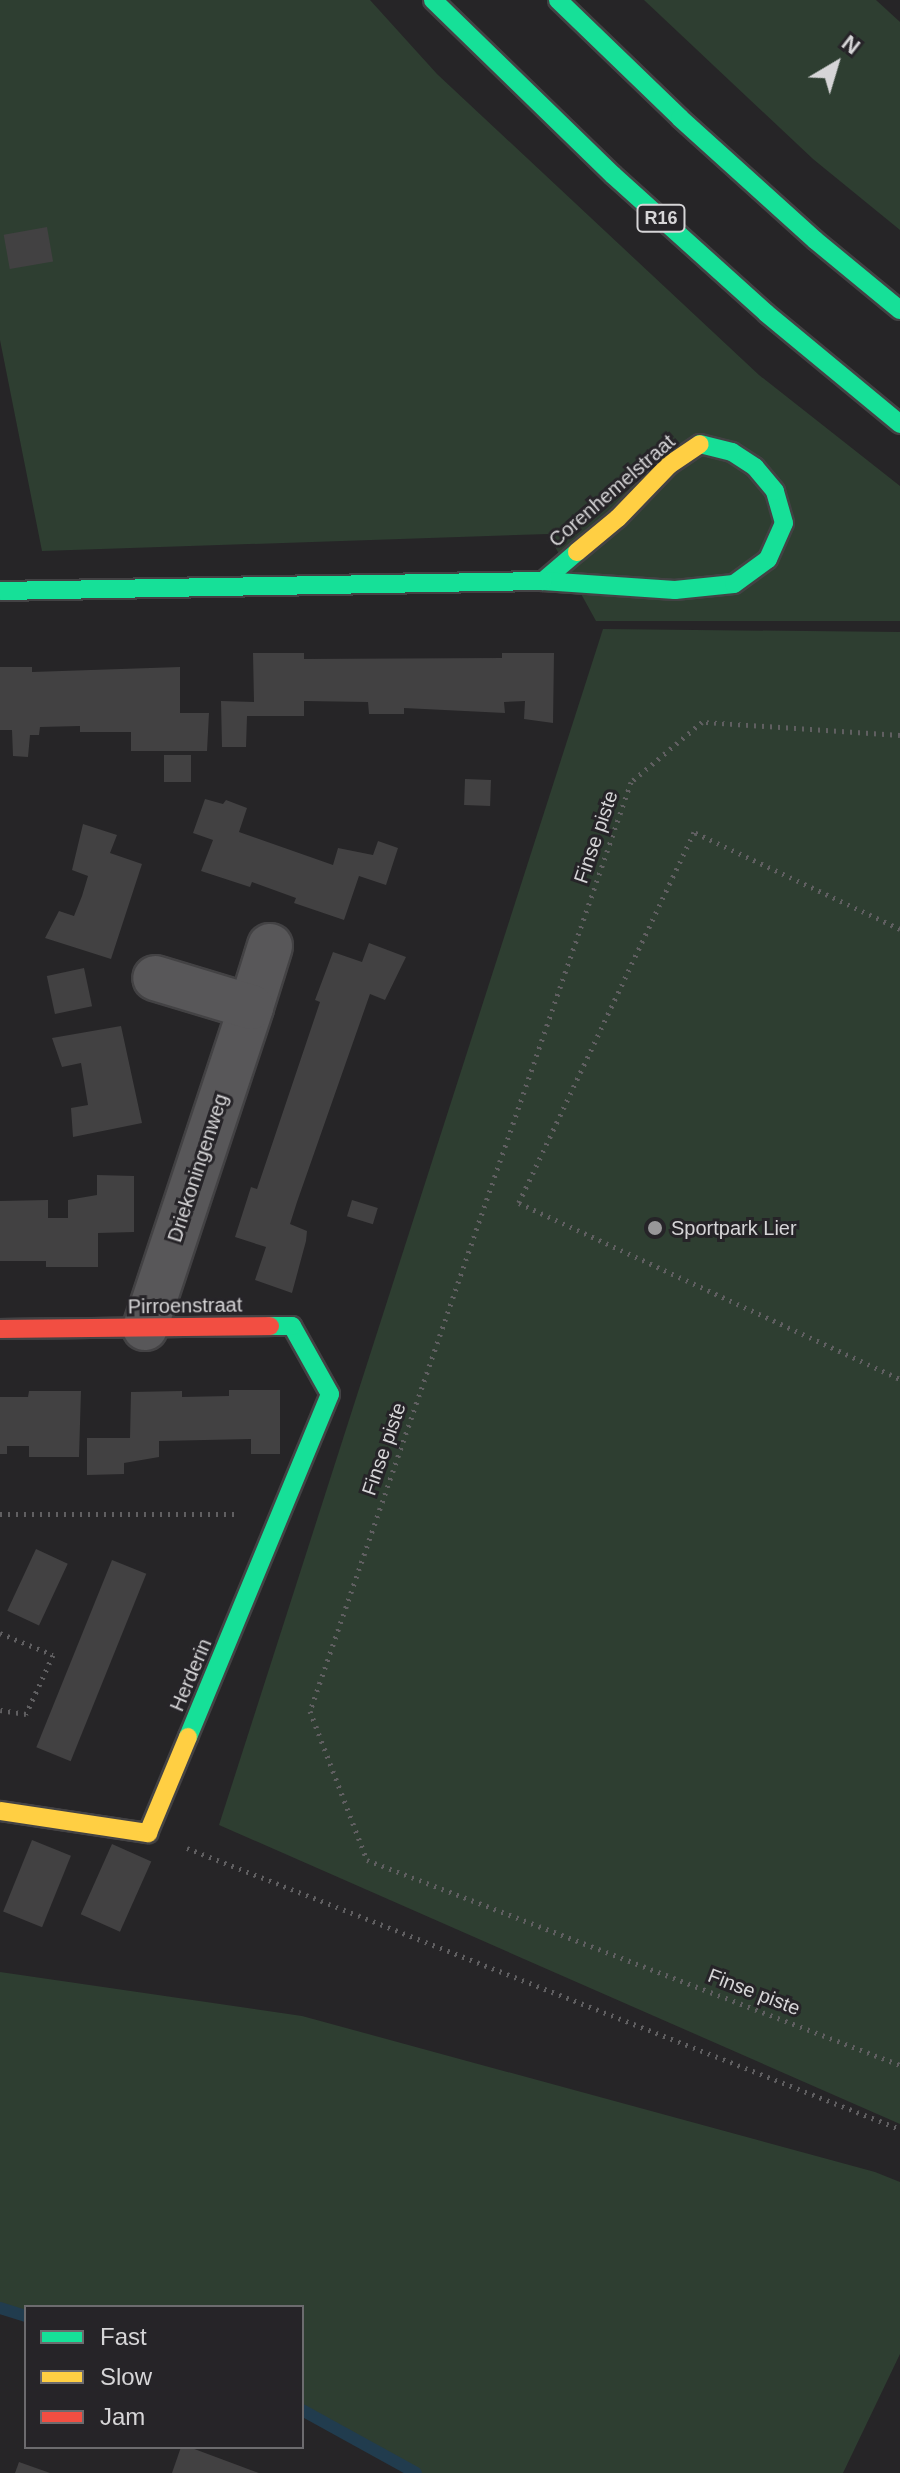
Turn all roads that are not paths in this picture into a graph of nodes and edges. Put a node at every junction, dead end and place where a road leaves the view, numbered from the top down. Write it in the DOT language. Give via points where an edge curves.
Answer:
graph roads {
  1 [pos="433,0"];
  2 [pos="558,0"];
  3 [pos="900,310"];
  4 [pos="900,424"];
  5 [pos="543,581"];
  6 [pos="0,591"];
  7 [pos="270,946"];
  8 [pos="155,978"];
  9 [pos="251,1007"];
  10 [pos="145,1328"];
  11 [pos="0,1329"];
  12 [pos="330,1394"];
  13 [pos="0,1811"];
  1 -- 4 [label="main road, R16" via="613,175"];
  2 -- 3 [label="main road" via="792,219"];
  5 -- 5 [label="main road, Corenhemelstraat" via="675,590 734,584 768,559 784,523 775,491 755,467 732,452 700,444 669,465 618,518"];
  5 -- 6 [label="main road, Corenhemelstraat"];
  7 -- 9 [label="street, Driekoningenweg"];
  8 -- 9 [label="street"];
  9 -- 10 [label="street, Driekoningenweg"];
  10 -- 11 [label="main road, Pirroenstraat"];
  10 -- 12 [label="main road, Pirroenstraat" via="292,1326"];
  12 -- 13 [label="main road, Herderin" via="148,1833"];
}
